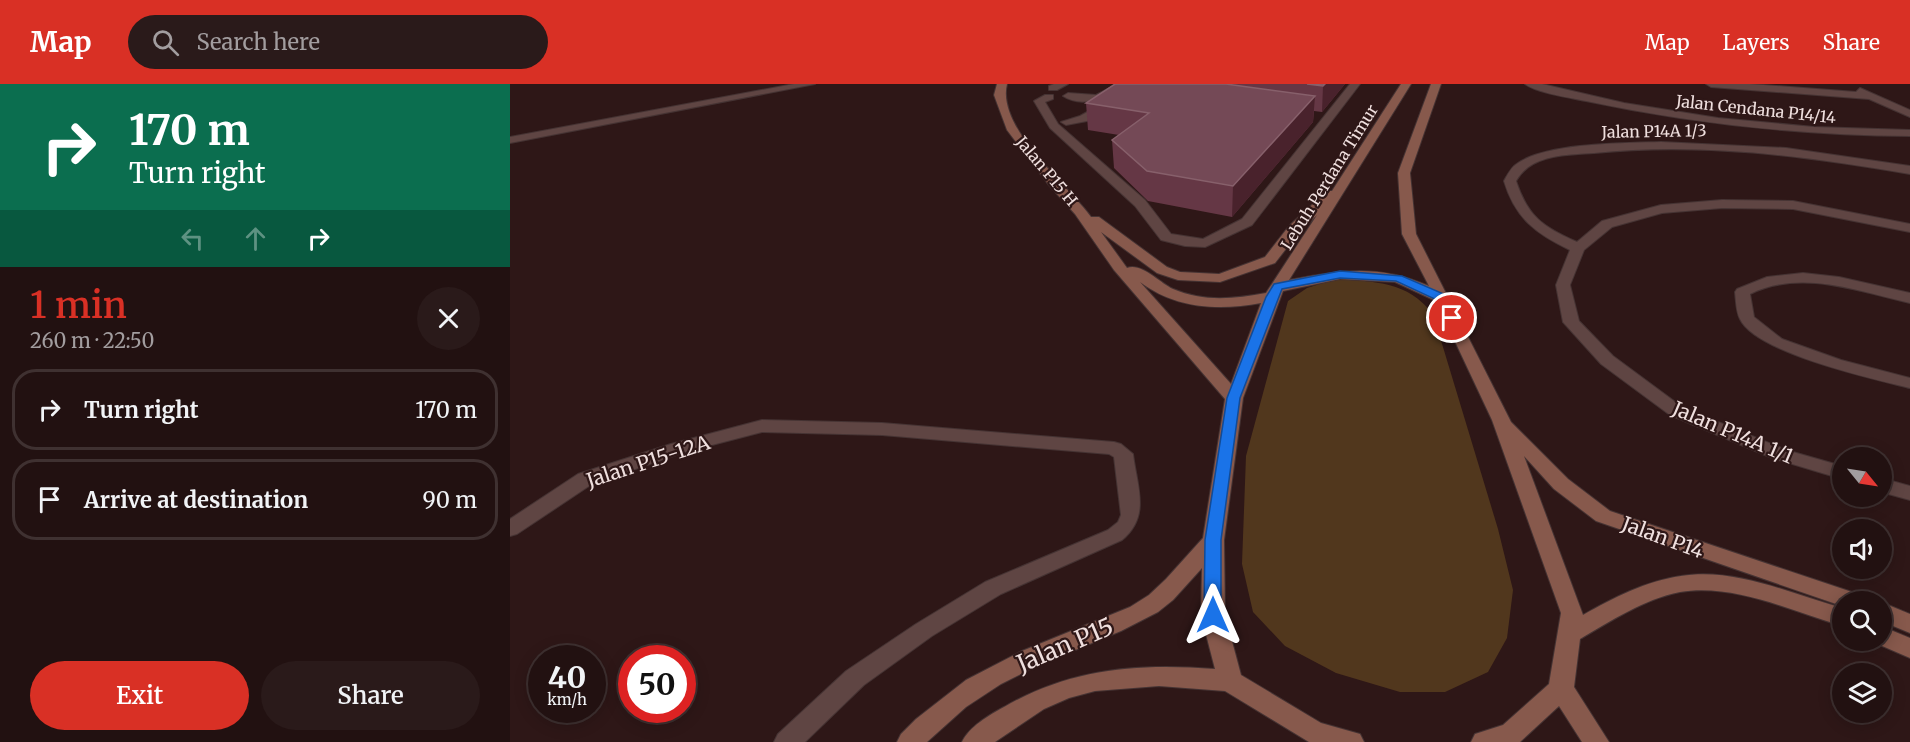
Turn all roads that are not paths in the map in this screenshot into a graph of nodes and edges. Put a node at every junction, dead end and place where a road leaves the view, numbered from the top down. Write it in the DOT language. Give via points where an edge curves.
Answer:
graph roads {
  1 [pos="810,84"];
  2 [pos="1002,84"];
  3 [pos="1355,84"];
  4 [pos="1407,84"];
  5 [pos="1436,84"];
  6 [pos="1530,84"];
  7 [pos="1711,84"];
  8 [pos="1845,84"];
  9 [pos="1116,87"];
  10 [pos="1870,96"];
  11 [pos="1064,100"];
  12 [pos="1910,114"];
  13 [pos="1910,133"];
  14 [pos="510,140"];
  15 [pos="1074,144"];
  16 [pos="1910,170"];
  17 [pos="1341,186"];
  18 [pos="1080,211"];
  19 [pos="1910,228"];
  20 [pos="1578,248"];
  21 [pos="1110,253"];
  22 [pos="1275,292"];
  23 [pos="1442,298"];
  24 [pos="1910,298"];
  25 [pos="1910,383"];
  26 [pos="1234,398"];
  27 [pos="1501,420"];
  28 [pos="1832,470"];
  29 [pos="1892,488"];
  30 [pos="1910,493"];
  31 [pos="510,529"];
  32 [pos="1213,540"];
  33 [pos="1832,594"];
  34 [pos="1832,614"];
  35 [pos="1892,616"];
  36 [pos="1910,624"];
  37 [pos="1569,634"];
  38 [pos="1892,640"];
  39 [pos="1910,648"];
  40 [pos="1230,681"];
  41 [pos="1561,689"];
  42 [pos="787,742"];
  43 [pos="910,742"];
  44 [pos="975,742"];
  45 [pos="1351,742"];
  46 [pos="1484,742"];
  47 [pos="1596,742"];
  1 -- 14 [label="street"];
  2 -- 18 [label="main road, Jalan P15 H" via="999,95 1011,128"];
  3 -- 15 [label="street" via="1321,118 1246,222 1205,243 1166,237 1140,203"];
  4 -- 17 [label="main road, Lebuh Perdana Timur"];
  5 -- 23 [label="main road" via="1404,173 1409,234"];
  6 -- 13 [label="street, Jalan Cendana P14/14" via="1594,102 1719,123 1789,130"];
  7 -- 10 [label="street, Jalan Cendana P14/14"];
  8 -- 10 [label="street"];
  9 -- 11 [label="street" via="1098,98"];
  9 -- 11 [label="street" via="1127,91 1093,115"];
  10 -- 12 [label="street"];
  11 -- 15 [label="street"];
  11 -- 15 [label="street" via="1039,101 1048,120"];
  16 -- 20 [label="street, Jalan P14A 1/3" via="1832,156 1731,146 1623,145 1539,156 1518,167 1510,181 1524,216 1539,230"];
  17 -- 18 [label="main road" via="1315,207 1270,260 1220,278 1198,279 1162,270"];
  17 -- 22 [label="main road, Lebuh Perdana Timur"];
  18 -- 21 [label="main road, Jalan P15 H"];
  19 -- 20 [label="street, Jalan P14A 1/1" via="1793,205 1722,204 1661,209 1607,224"];
  20 -- 28 [label="street, Jalan P14A 1/1" via="1563,285 1571,322 1606,360 1676,411 1779,454"];
  21 -- 22 [label="main road, Jalan P15 H" via="1171,296 1200,303"];
  21 -- 26 [label="main road, Jalan P15 H"];
  22 -- 23 [label="main road, Jalan P15 H" via="1340,275 1398,278"];
  22 -- 26 [label="main road, Lebuh Perdana Timur"];
  23 -- 27 [label="main road"];
  24 -- 25 [label="street" via="1834,281 1797,278 1766,281 1742,292 1747,319 1776,342 1835,364"];
  26 -- 32 [label="main road, Lebuh Perdana Timur"];
  27 -- 33 [label="main road, Jalan P14" via="1561,484 1603,516"];
  27 -- 37 [label="main road" via="1572,613"];
  29 -- 30 [label="street"];
  31 -- 42 [label="street, Jalan P15-12A" via="585,479 678,448 762,426 882,429 1114,448 1123,454 1131,515 1126,526 1115,535 993,588 924,630 855,678"];
  32 -- 40 [label="main road, Lebuh Perdana Timur" via="1213,615"];
  32 -- 43 [label="main road, Jalan P15" via="1153,605 1090,636 1020,663 969,690 930,720"];
  34 -- 37 [label="main road, Jalan P14" via="1732,586 1683,584 1628,601"];
  35 -- 36 [label="main road"];
  37 -- 41 [label="main road"];
  38 -- 39 [label="main road"];
  40 -- 44 [label="main road, Jalan P15" via="1166,674 1110,677 1052,692 998,722"];
  40 -- 45 [label="main road" via="1315,733"];
  41 -- 46 [label="main road" via="1511,734"];
  41 -- 47 [label="main road"];
}
